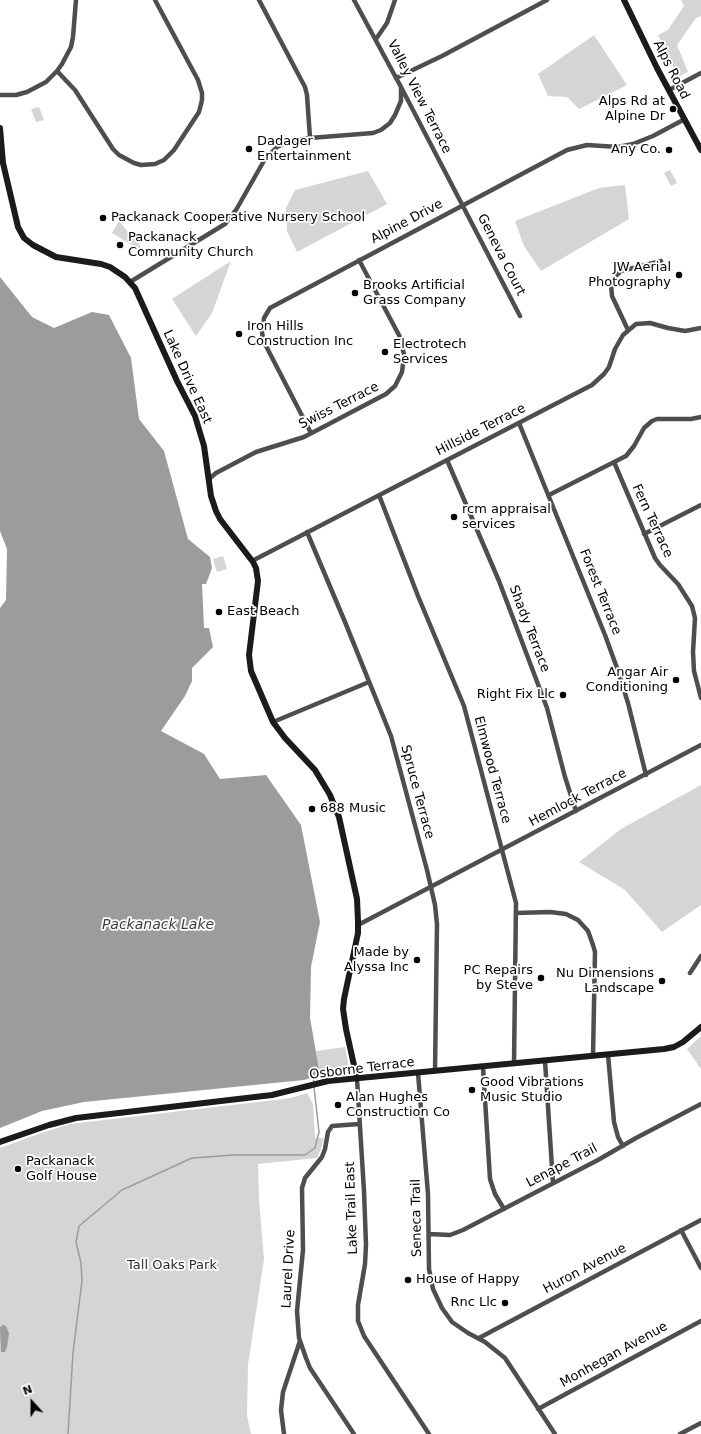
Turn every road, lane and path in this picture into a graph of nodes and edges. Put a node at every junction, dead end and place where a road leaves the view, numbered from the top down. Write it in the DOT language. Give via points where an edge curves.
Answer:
graph roads {
  1 [pos="76,0"];
  2 [pos="155,0"];
  3 [pos="259,0"];
  4 [pos="354,0"];
  5 [pos="395,0"];
  6 [pos="547,0"];
  7 [pos="624,0"];
  8 [pos="376,39"];
  9 [pos="57,72"];
  10 [pos="701,73"];
  11 [pos="396,78"];
  12 [pos="402,87"];
  13 [pos="669,90"];
  14 [pos="0,95"];
  15 [pos="685,119"];
  16 [pos="0,128"];
  17 [pos="310,138"];
  18 [pos="701,150"];
  19 [pos="462,205"];
  20 [pos="359,260"];
  21 [pos="661,261"];
  22 [pos="130,282"];
  23 [pos="520,316"];
  24 [pos="701,328"];
  25 [pos="628,330"];
  26 [pos="701,417"];
  27 [pos="518,423"];
  28 [pos="311,433"];
  29 [pos="447,460"];
  30 [pos="614,462"];
  31 [pos="209,479"];
  32 [pos="379,495"];
  33 [pos="549,495"];
  34 [pos="701,505"];
  35 [pos="307,532"];
  36 [pos="644,534"];
  37 [pos="252,561"];
  38 [pos="369,682"];
  39 [pos="701,698"];
  40 [pos="273,722"];
  41 [pos="701,745"];
  42 [pos="646,775"];
  43 [pos="576,811"];
  44 [pos="502,850"];
  45 [pos="430,887"];
  46 [pos="516,913"];
  47 [pos="358,925"];
  48 [pos="701,956"];
  49 [pos="690,973"];
  50 [pos="701,1026"];
  51 [pos="608,1055"];
  52 [pos="593,1056"];
  53 [pos="545,1061"];
  54 [pos="514,1064"];
  55 [pos="483,1067"];
  56 [pos="435,1072"];
  57 [pos="418,1073"];
  58 [pos="357,1079"];
  59 [pos="701,1104"];
  60 [pos="360,1124"];
  61 [pos="0,1142"];
  62 [pos="623,1146"];
  63 [pos="553,1183"];
  64 [pos="504,1209"];
  65 [pos="701,1220"];
  66 [pos="681,1230"];
  67 [pos="429,1234"];
  68 [pos="701,1268"];
  69 [pos="701,1321"];
  70 [pos="479,1338"];
  71 [pos="300,1341"];
  72 [pos="538,1409"];
  73 [pos="701,1423"];
  74 [pos="284,1434"];
  75 [pos="354,1434"];
  76 [pos="429,1434"];
  77 [pos="555,1434"];
  78 [pos="680,1434"];
  1 -- 9 [label="street" via="73,37 67,56"];
  2 -- 9 [label="street" via="198,80 202,93 198,112 174,150 164,160 141,165 119,155 75,90"];
  3 -- 17 [label="street" via="305,87"];
  4 -- 8 [label="street, Valley View Terrace"];
  5 -- 8 [label="street" via="387,23"];
  6 -- 11 [label="street"];
  7 -- 13 [label="street, Alps Road"];
  8 -- 11 [label="street, Valley View Terrace"];
  9 -- 14 [label="street" via="46,82 27,92"];
  10 -- 13 [label="street"];
  11 -- 12 [label="street, Valley View Terrace"];
  12 -- 17 [label="street" via="401,101 395,115 381,130 373,133"];
  12 -- 19 [label="street, Valley View Terrace"];
  13 -- 15 [label="street, Alps Road"];
  15 -- 18 [label="street, Alps Road"];
  15 -- 19 [label="street, Alpine Drive" via="633,144 618,147 587,145 566,150"];
  16 -- 22 [label="street, Lake Drive East" via="3,163 18,227 24,238 56,257 110,267"];
  17 -- 22 [label="street" via="284,143 271,152 236,210 224,224"];
  19 -- 20 [label="street, Alpine Drive"];
  19 -- 23 [label="street, Geneva Court"];
  20 -- 28 [label="street, Swiss Terrace" via="400,337 404,355 402,372 390,392"];
  20 -- 28 [label="street, Alpine Drive" via="275,304 264,318 262,332 266,346"];
  21 -- 25 [label="street" via="621,271 613,279 612,296"];
  22 -- 31 [label="street, Lake Drive East" via="139,295 176,381 195,416 204,446"];
  24 -- 25 [label="street" via="677,330 658,324 643,323 636,324"];
  25 -- 27 [label="street, Hillside Terrace" via="618,342 609,366 598,380"];
  26 -- 30 [label="street" via="652,421 644,428 631,451"];
  27 -- 29 [label="street, Hillside Terrace"];
  27 -- 33 [label="street, Forest Terrace"];
  28 -- 31 [label="street, Swiss Terrace" via="256,452"];
  29 -- 32 [label="street, Hillside Terrace"];
  29 -- 43 [label="street, Shady Terrace" via="499,581 547,708"];
  30 -- 33 [label="street"];
  30 -- 36 [label="street, Fern Terrace"];
  31 -- 37 [label="street, Lake Drive East" via="211,496 220,519"];
  32 -- 35 [label="street, Hillside Terrace"];
  32 -- 44 [label="street, Elmwood Terrace" via="464,706"];
  33 -- 42 [label="street, Forest Terrace" via="617,668"];
  34 -- 36 [label="street"];
  35 -- 37 [label="street, Hillside Terrace"];
  35 -- 38 [label="street, Spruce Terrace"];
  36 -- 39 [label="street, Fern Terrace" via="655,558 678,584 692,606 695,618 694,672"];
  37 -- 40 [label="street, Lake Drive East" via="258,581 249,663"];
  38 -- 40 [label="street"];
  38 -- 45 [label="street, Spruce Terrace" via="394,745"];
  40 -- 47 [label="street, Lake Drive East" via="315,770 330,795 344,840 357,899"];
  41 -- 42 [label="street, Hemlock Terrace"];
  42 -- 43 [label="street, Hemlock Terrace"];
  43 -- 44 [label="street, Hemlock Terrace"];
  44 -- 45 [label="street, Hemlock Terrace"];
  44 -- 46 [label="street, Elmwood Terrace" via="516,903"];
  45 -- 47 [label="street, Hemlock Terrace"];
  45 -- 56 [label="street, Spruce Terrace" via="437,924"];
  46 -- 52 [label="street" via="566,914 578,920 588,931 594,945"];
  46 -- 54 [label="street, Elmwood Terrace"];
  47 -- 58 [label="street, Lake Drive East" via="343,1009"];
  48 -- 49 [label="street"];
  50 -- 51 [label="street, Osborne Terrace" via="674,1046"];
  51 -- 52 [label="street, Osborne Terrace"];
  51 -- 62 [label="street" via="614,1122"];
  52 -- 53 [label="street, Osborne Terrace"];
  53 -- 54 [label="street, Osborne Terrace"];
  53 -- 63 [label="street"];
  54 -- 55 [label="street, Osborne Terrace"];
  55 -- 56 [label="street, Osborne Terrace"];
  55 -- 64 [label="street" via="490,1179"];
  56 -- 57 [label="street, Osborne Terrace"];
  57 -- 58 [label="street, Osborne Terrace"];
  57 -- 67 [label="street, Seneca Trail"];
  58 -- 60 [label="street, Lake Trail East"];
  58 -- 61 [label="street, Osborne Terrace" via="328,1082 284,1094 76,1118"];
  59 -- 62 [label="street, Lenape Trail"];
  60 -- 71 [label="street, Laurel Drive" via="335,1125 330,1128 326,1149 303,1183 303,1250 297,1311"];
  60 -- 76 [label="street, Lake Trail East" via="366,1245 358,1321 364,1336"];
  62 -- 63 [label="street, Lenape Trail"];
  63 -- 64 [label="street, Lenape Trail"];
  64 -- 67 [label="street, Lenape Trail" via="458,1232"];
  65 -- 66 [label="street, Huron Avenue"];
  66 -- 68 [label="street"];
  66 -- 70 [label="street, Huron Avenue"];
  67 -- 70 [label="street, Seneca Trail" via="430,1279 437,1299 452,1322"];
  69 -- 72 [label="street, Monhegan Avenue"];
  70 -- 72 [label="street, Seneca Trail" via="504,1358"];
  71 -- 74 [label="street" via="283,1392 281,1410"];
  71 -- 75 [label="street, Laurel Drive" via="310,1368"];
  72 -- 77 [label="street, Seneca Trail"];
  73 -- 78 [label="street"];
}
